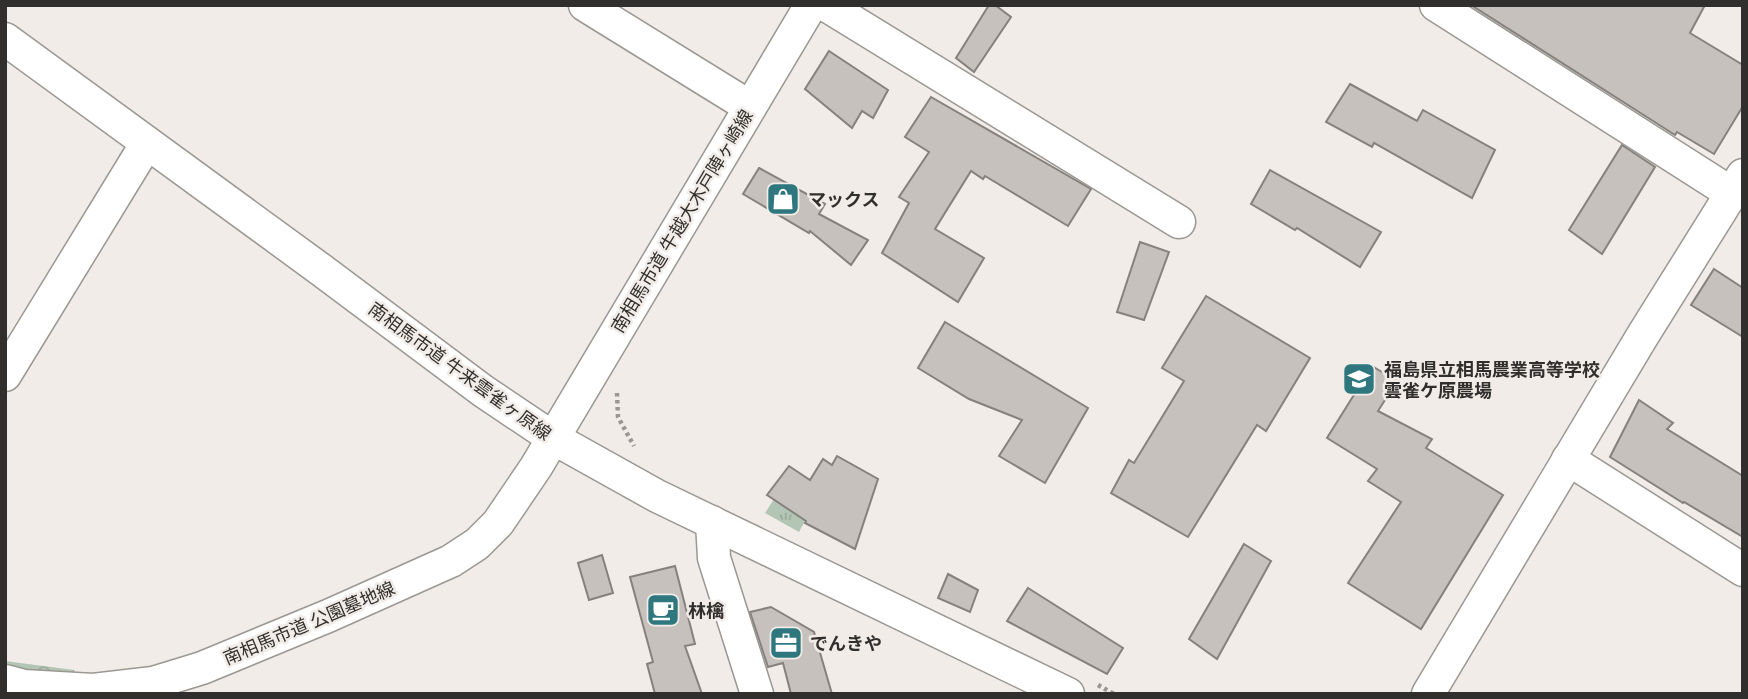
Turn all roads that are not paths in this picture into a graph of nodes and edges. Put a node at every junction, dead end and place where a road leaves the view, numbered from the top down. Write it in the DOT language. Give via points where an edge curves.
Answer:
graph roads {
  1 [pos="585,5"];
  2 [pos="811,5"];
  3 [pos="826,5"];
  4 [pos="1436,5"];
  5 [pos="5,39"];
  6 [pos="750,107"];
  7 [pos="147,143"];
  8 [pos="1737,184"];
  9 [pos="1179,222"];
  10 [pos="5,375"];
  11 [pos="553,438"];
  12 [pos="1568,459"];
  13 [pos="712,522"];
  14 [pos="1743,570"];
  15 [pos="5,681"];
  16 [pos="757,694"];
  17 [pos="1068,694"];
  18 [pos="1427,694"];
  1 -- 6 [label="street"];
  2 -- 6 [label="street, 南相馬市道 牛越大木戸陣ヶ崎線"];
  3 -- 9 [label="street"];
  4 -- 8 [label="street"];
  5 -- 7 [label="street, 南相馬市道 牛来雲雀ヶ原線"];
  6 -- 11 [label="street, 南相馬市道 牛越大木戸陣ヶ崎線"];
  7 -- 10 [label="street"];
  7 -- 11 [label="street, 南相馬市道 牛来雲雀ヶ原線"];
  8 -- 12 [label="street"];
  11 -- 13 [label="street, 南相馬市道 牛来雲雀ヶ原線"];
  11 -- 15 [label="street, 南相馬市道 公園墓地線" via="498,523 477,544 451,561 328,616 202,668 153,683 93,690"];
  12 -- 14 [label="street"];
  12 -- 18 [label="street"];
  13 -- 16 [label="street" via="714,558"];
  13 -- 17 [label="street, 南相馬市道 牛来雲雀ヶ原線"];
}
